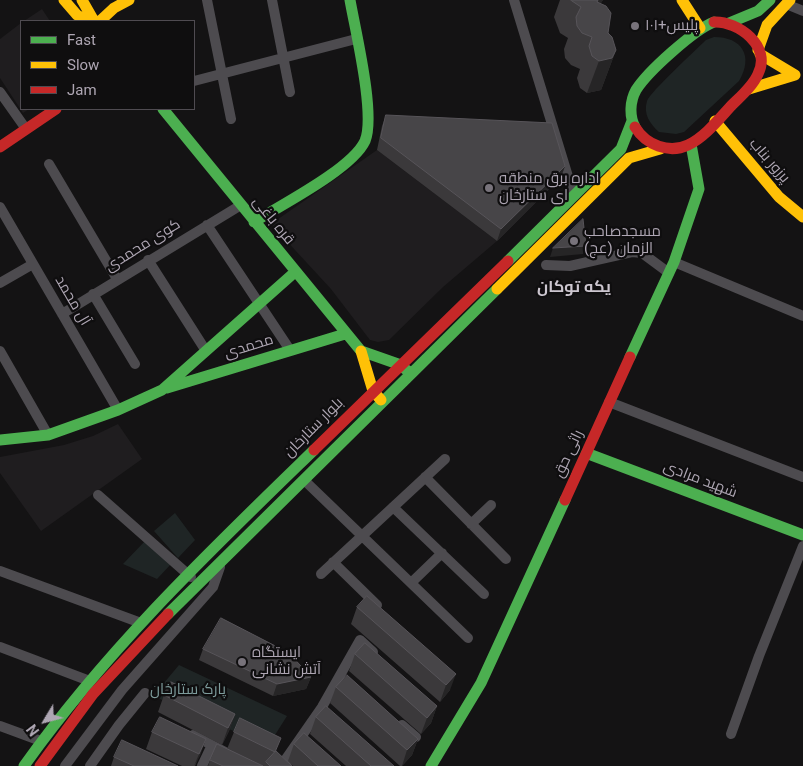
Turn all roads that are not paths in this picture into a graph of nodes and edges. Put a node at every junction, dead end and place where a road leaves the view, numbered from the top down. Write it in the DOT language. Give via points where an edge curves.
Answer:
graph roads {
  1 [pos="64,0"];
  2 [pos="82,0"];
  3 [pos="129,0"];
  4 [pos="207,0"];
  5 [pos="272,0"];
  6 [pos="350,0"];
  7 [pos="514,0"];
  8 [pos="682,0"];
  9 [pos="770,0"];
  10 [pos="788,2"];
  11 [pos="803,10"];
  12 [pos="86,20"];
  13 [pos="93,20"];
  14 [pos="101,20"];
  15 [pos="729,22"];
  16 [pos="700,28"];
  17 [pos="356,39"];
  18 [pos="759,52"];
  19 [pos="284,57"];
  20 [pos="801,70"];
  21 [pos="222,74"];
  22 [pos="195,81"];
  23 [pos="749,89"];
  24 [pos="0,92"];
  25 [pos="290,92"];
  26 [pos="54,110"];
  27 [pos="164,110"];
  28 [pos="231,119"];
  29 [pos="632,120"];
  30 [pos="715,121"];
  31 [pos="26,129"];
  32 [pos="691,144"];
  33 [pos="0,147"];
  34 [pos="660,148"];
  35 [pos="49,164"];
  36 [pos="574,196"];
  37 [pos="241,205"];
  38 [pos="0,207"];
  39 [pos="803,217"];
  40 [pos="254,222"];
  41 [pos="207,225"];
  42 [pos="148,260"];
  43 [pos="674,262"];
  44 [pos="33,264"];
  45 [pos="546,265"];
  46 [pos="295,272"];
  47 [pos="669,273"];
  48 [pos="117,279"];
  49 [pos="0,283"];
  50 [pos="94,294"];
  51 [pos="259,304"];
  52 [pos="62,314"];
  53 [pos="803,316"];
  54 [pos="345,334"];
  55 [pos="290,350"];
  56 [pos="0,351"];
  57 [pos="206,351"];
  58 [pos="361,351"];
  59 [pos="135,364"];
  60 [pos="401,364"];
  61 [pos="411,374"];
  62 [pos="162,390"];
  63 [pos="373,391"];
  64 [pos="382,401"];
  65 [pos="610,402"];
  66 [pos="118,410"];
  67 [pos="48,435"];
  68 [pos="0,440"];
  69 [pos="586,453"];
  70 [pos="445,459"];
  71 [pos="425,477"];
  72 [pos="803,477"];
  73 [pos="304,480"];
  74 [pos="98,494"];
  75 [pos="491,505"];
  76 [pos="393,507"];
  77 [pos="471,524"];
  78 [pos="803,535"];
  79 [pos="361,536"];
  80 [pos="803,546"];
  81 [pos="442,553"];
  82 [pos="506,559"];
  83 [pos="223,560"];
  84 [pos="333,562"];
  85 [pos="0,571"];
  86 [pos="321,574"];
  87 [pos="188,575"];
  88 [pos="411,583"];
  89 [pos="198,584"];
  90 [pos="484,594"];
  91 [pos="382,610"];
  92 [pos="141,623"];
  93 [pos="468,638"];
  94 [pos="0,647"];
  95 [pos="381,658"];
  96 [pos="88,680"];
  97 [pos="146,693"];
  98 [pos="394,718"];
  99 [pos="0,726"];
  100 [pos="180,728"];
  101 [pos="731,734"];
  102 [pos="416,737"];
  103 [pos="41,741"];
  104 [pos="212,745"];
  105 [pos="24,766"];
  106 [pos="40,766"];
  107 [pos="64,766"];
  108 [pos="90,766"];
  109 [pos="202,766"];
  110 [pos="252,766"];
  111 [pos="287,766"];
  112 [pos="431,766"];
  1 -- 12 [label="main road"];
  2 -- 13 [label="main road"];
  3 -- 14 [label="main road"];
  4 -- 21 [label="street"];
  5 -- 19 [label="street"];
  6 -- 17 [label="main road"];
  7 -- 36 [label="street"];
  8 -- 16 [label="main road"];
  9 -- 15 [label="main road" via="758,11"];
  10 -- 11 [label="street"];
  10 -- 18 [label="main road" via="767,25"];
  15 -- 16 [label="main road" via="714,22"];
  15 -- 18 [label="main road" via="749,34"];
  16 -- 29 [label="main road, بلوار ستارخان" via="637,89 631,104"];
  17 -- 19 [label="street"];
  17 -- 40 [label="main road" via="369,119 364,141 347,161"];
  18 -- 20 [label="main road"];
  18 -- 23 [label="main road" via="760,71"];
  19 -- 21 [label="street"];
  19 -- 25 [label="street"];
  20 -- 23 [label="main road"];
  21 -- 22 [label="street"];
  21 -- 28 [label="street"];
  23 -- 30 [label="main road"];
  24 -- 31 [label="street"];
  26 -- 31 [label="main road"];
  27 -- 37 [label="main road, قره باغی"];
  29 -- 34 [label="main road" via="642,138"];
  29 -- 36 [label="main road, بلوار ستارخان" via="621,149"];
  30 -- 32 [label="main road"];
  30 -- 39 [label="main road, پرزور بناب" via="779,197"];
  31 -- 33 [label="main road"];
  32 -- 34 [label="main road, بلوار ستارخان" via="676,150"];
  32 -- 43 [label="main road, راثی حق" via="699,189"];
  34 -- 61 [label="main road, بلوار ستارخان" via="629,158"];
  35 -- 48 [label="street"];
  36 -- 60 [label="main road, بلوار ستارخان"];
  37 -- 40 [label="main road, قره باغی"];
  37 -- 41 [label="street, کوی محمدی"];
  38 -- 44 [label="street, آل محمد"];
  40 -- 46 [label="main road, قره باغی"];
  41 -- 42 [label="street, کوی محمدی"];
  41 -- 51 [label="street"];
  42 -- 48 [label="street, کوی محمدی"];
  42 -- 57 [label="street"];
  43 -- 47 [label="main road, راثی حق"];
  43 -- 53 [label="street"];
  44 -- 49 [label="street"];
  44 -- 52 [label="street, آل محمد"];
  45 -- 47 [label="street" via="570,266 632,252 642,253"];
  46 -- 51 [label="main road, محمدی"];
  46 -- 54 [label="main road, قره باغی"];
  47 -- 65 [label="main road, راثی حق"];
  48 -- 50 [label="street, کوی محمدی"];
  50 -- 52 [label="street, کوی محمدی"];
  50 -- 59 [label="street"];
  51 -- 55 [label="street"];
  51 -- 57 [label="main road, محمدی"];
  52 -- 66 [label="street, آل محمد"];
  54 -- 55 [label="main road, محمدی"];
  54 -- 58 [label="main road, قره باغی"];
  55 -- 62 [label="main road, محمدی"];
  56 -- 67 [label="street"];
  57 -- 62 [label="main road, محمدی"];
  58 -- 60 [label="main road, قره باغی"];
  58 -- 63 [label="main road, قره باغی"];
  60 -- 61 [label="main road"];
  60 -- 63 [label="main road, بلوار ستارخان"];
  61 -- 64 [label="main road, بلوار ستارخان"];
  62 -- 66 [label="main road, محمدی"];
  63 -- 64 [label="main road, قره باغی"];
  63 -- 87 [label="main road, بلوار ستارخان"];
  64 -- 73 [label="main road, بلوار ستارخان"];
  65 -- 69 [label="main road, راثی حق"];
  65 -- 72 [label="street"];
  66 -- 67 [label="main road, محمدی"];
  67 -- 68 [label="main road, محمدی"];
  69 -- 78 [label="main road, شهید مرادی"];
  69 -- 112 [label="main road, راثی حق" via="481,683"];
  70 -- 71 [label="street"];
  71 -- 76 [label="street"];
  71 -- 77 [label="street"];
  73 -- 79 [label="street"];
  73 -- 83 [label="main road, بلوار ستارخان"];
  74 -- 87 [label="street"];
  75 -- 77 [label="street"];
  76 -- 79 [label="street"];
  76 -- 81 [label="street"];
  77 -- 82 [label="street"];
  79 -- 84 [label="street"];
  79 -- 88 [label="street"];
  80 -- 101 [label="street"];
  81 -- 88 [label="street"];
  81 -- 90 [label="street"];
  83 -- 89 [label="main road, بلوار ستارخان"];
  83 -- 107 [label="street" via="212,587 122,690"];
  84 -- 86 [label="street"];
  84 -- 91 [label="street"];
  85 -- 92 [label="street"];
  87 -- 89 [label="street"];
  87 -- 92 [label="main road, بلوار ستارخان"];
  88 -- 93 [label="street"];
  89 -- 106 [label="main road, بلوار ستارخان" via="93,694"];
  92 -- 96 [label="main road, بلوار ستارخان"];
  94 -- 96 [label="street"];
  95 -- 111 [label="street" via="360,640 325,710 304,741 283,763"];
  96 -- 103 [label="main road, بلوار ستارخان"];
  97 -- 108 [label="street"];
  98 -- 102 [label="street"];
  99 -- 103 [label="street"];
  100 -- 104 [label="street"];
  103 -- 105 [label="main road, بلوار ستارخان"];
  104 -- 109 [label="street"];
  104 -- 110 [label="street"];
}
